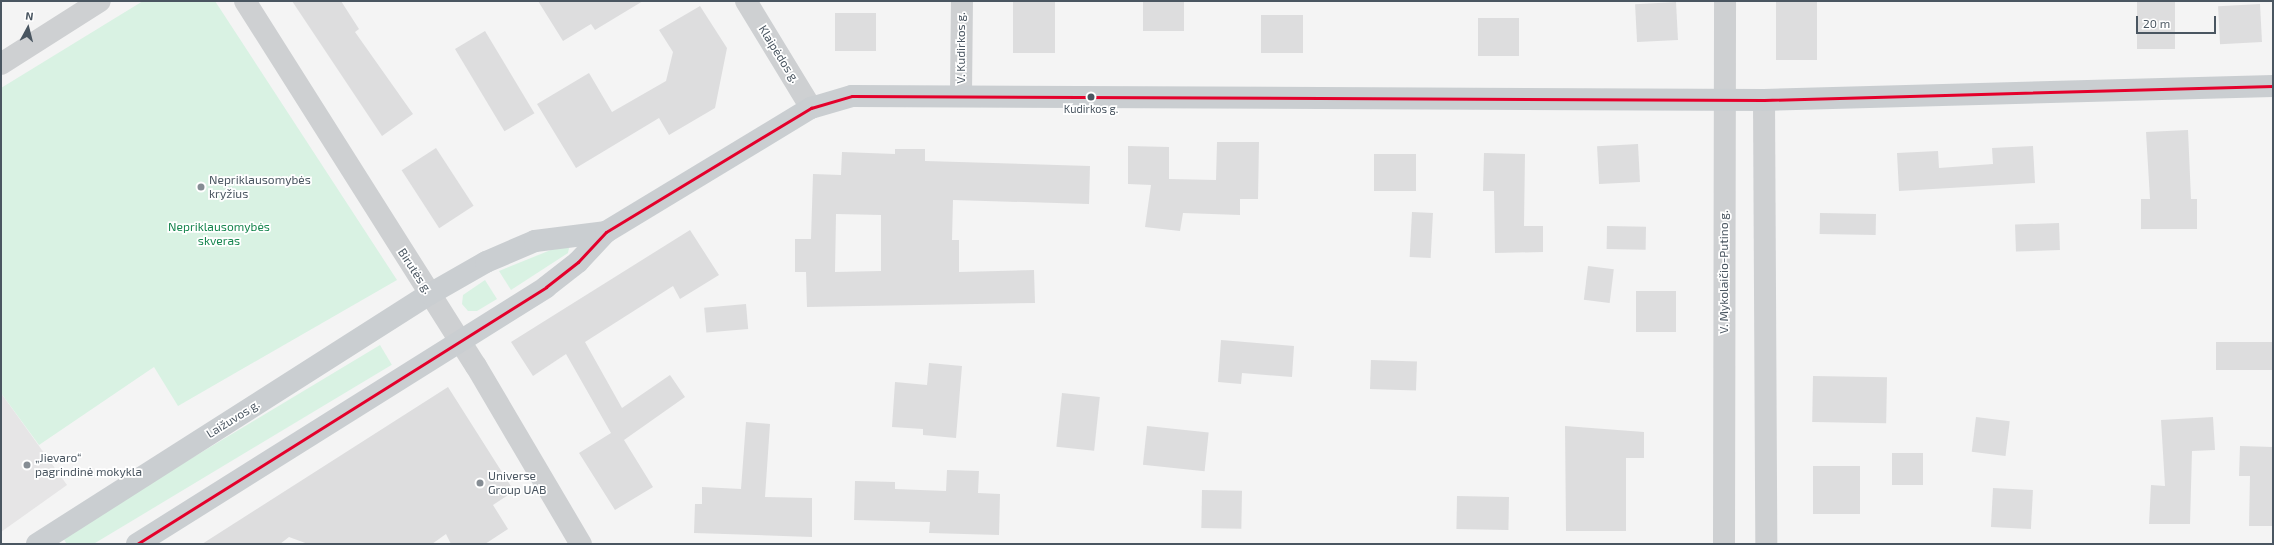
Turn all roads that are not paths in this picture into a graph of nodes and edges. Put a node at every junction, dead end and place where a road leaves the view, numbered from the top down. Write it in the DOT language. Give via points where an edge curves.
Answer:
graph roads {
  1 [pos="100,1"];
  2 [pos="245,1"];
  3 [pos="746,1"];
  4 [pos="962,1"];
  5 [pos="1725,1"];
  6 [pos="1,64"];
  7 [pos="2273,86"];
  8 [pos="961,94"];
  9 [pos="1724,100"];
  10 [pos="1764,100"];
  11 [pos="811,108"];
  12 [pos="606,232"];
  13 [pos="430,294"];
  14 [pos="459,340"];
  15 [pos="37,544"];
  16 [pos="137,544"];
  17 [pos="581,544"];
  18 [pos="1724,544"];
  19 [pos="1766,544"];
  1 -- 6 [label="street"];
  2 -- 13 [label="street, Birutės g."];
  3 -- 11 [label="street, Klaipėdos g."];
  4 -- 8 [label="street, V. Kudirkos g."];
  5 -- 9 [label="street, V. Mykolaičio-Putino g."];
  7 -- 10 [label="main road"];
  8 -- 9 [label="main road"];
  8 -- 11 [label="main road" via="852,96"];
  9 -- 10 [label="main road"];
  9 -- 18 [label="street, V. Mykolaičio-Putino g."];
  10 -- 19 [label="street"];
  11 -- 12 [label="main road"];
  12 -- 13 [label="main road, Laižuvos g." via="535,241 486,262"];
  12 -- 14 [label="main road" via="578,262 546,287"];
  13 -- 14 [label="street, Birutės g."];
  13 -- 15 [label="main road, Laižuvos g."];
  14 -- 16 [label="main road"];
  14 -- 17 [label="street, Birutės g."];
}
